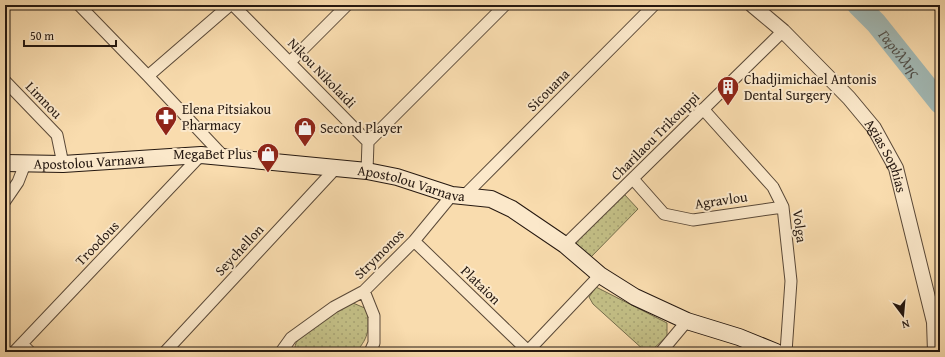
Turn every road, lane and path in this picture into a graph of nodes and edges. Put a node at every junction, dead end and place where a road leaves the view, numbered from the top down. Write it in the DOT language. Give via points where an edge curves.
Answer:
graph roads {
  1 [pos="79,5"];
  2 [pos="230,5"];
  3 [pos="233,5"];
  4 [pos="347,5"];
  5 [pos="505,5"];
  6 [pos="654,5"];
  7 [pos="752,5"];
  8 [pos="783,31"];
  9 [pos="290,62"];
  10 [pos="148,76"];
  11 [pos="5,82"];
  12 [pos="704,109"];
  13 [pos="368,142"];
  14 [pos="201,155"];
  15 [pos="224,158"];
  16 [pos="5,163"];
  17 [pos="25,164"];
  18 [pos="63,164"];
  19 [pos="336,168"];
  20 [pos="367,171"];
  21 [pos="633,178"];
  22 [pos="457,196"];
  23 [pos="5,201"];
  24 [pos="782,207"];
  25 [pos="414,241"];
  26 [pos="565,245"];
  27 [pos="600,275"];
  28 [pos="364,291"];
  29 [pos="687,321"];
  30 [pos="22,349"];
  31 [pos="527,351"];
  32 [pos="165,352"];
  33 [pos="281,352"];
  34 [pos="370,352"];
  35 [pos="661,352"];
  36 [pos="776,352"];
  37 [pos="786,352"];
  38 [pos="935,352"];
  1 -- 10 [label="street"];
  2 -- 10 [label="street"];
  3 -- 9 [label="street, Nikou Nikolaidi"];
  4 -- 9 [label="street"];
  5 -- 13 [label="street"];
  6 -- 22 [label="street, Sicouana"];
  7 -- 8 [label="street, Agias Sophias"];
  8 -- 12 [label="street, Charilaou Trikouppi"];
  8 -- 38 [label="street, Agias Sophias" via="849,98 874,128 896,168 934,322"];
  9 -- 13 [label="street, Nikou Nikolaidi"];
  10 -- 15 [label="street"];
  11 -- 18 [label="street, Limnou" via="57,135"];
  12 -- 21 [label="street, Charilaou Trikouppi"];
  12 -- 24 [label="street, Volga" via="773,187"];
  13 -- 20 [label="street"];
  14 -- 15 [label="main road, Apostolou Varnava"];
  14 -- 18 [label="main road, Apostolou Varnava"];
  14 -- 30 [label="street, Troodous"];
  15 -- 19 [label="main road, Apostolou Varnava"];
  16 -- 17 [label="main road, Apostolou Varnava"];
  17 -- 18 [label="main road, Apostolou Varnava"];
  17 -- 23 [label="street" via="18,182"];
  19 -- 20 [label="main road, Apostolou Varnava"];
  19 -- 32 [label="street, Seychellon"];
  20 -- 22 [label="main road, Apostolou Varnava" via="397,177"];
  21 -- 24 [label="street, Agravlou" via="664,214 693,220"];
  21 -- 26 [label="street, Charilaou Trikouppi"];
  22 -- 25 [label="street, Strymonos"];
  22 -- 26 [label="main road, Apostolou Varnava" via="491,199 512,209"];
  24 -- 37 [label="street, Volga" via="791,281"];
  25 -- 28 [label="street, Strymonos"];
  25 -- 31 [label="street, Plataion"];
  26 -- 27 [label="main road, Apostolou Varnava"];
  27 -- 29 [label="main road, Apostolou Varnava" via="635,297"];
  27 -- 31 [label="street"];
  28 -- 33 [label="street, Strymonos" via="334,307 291,338"];
  28 -- 34 [label="street" via="374,316 374,343"];
  29 -- 35 [label="street"];
  29 -- 36 [label="main road, Apostolou Varnava" via="740,337"];
}
